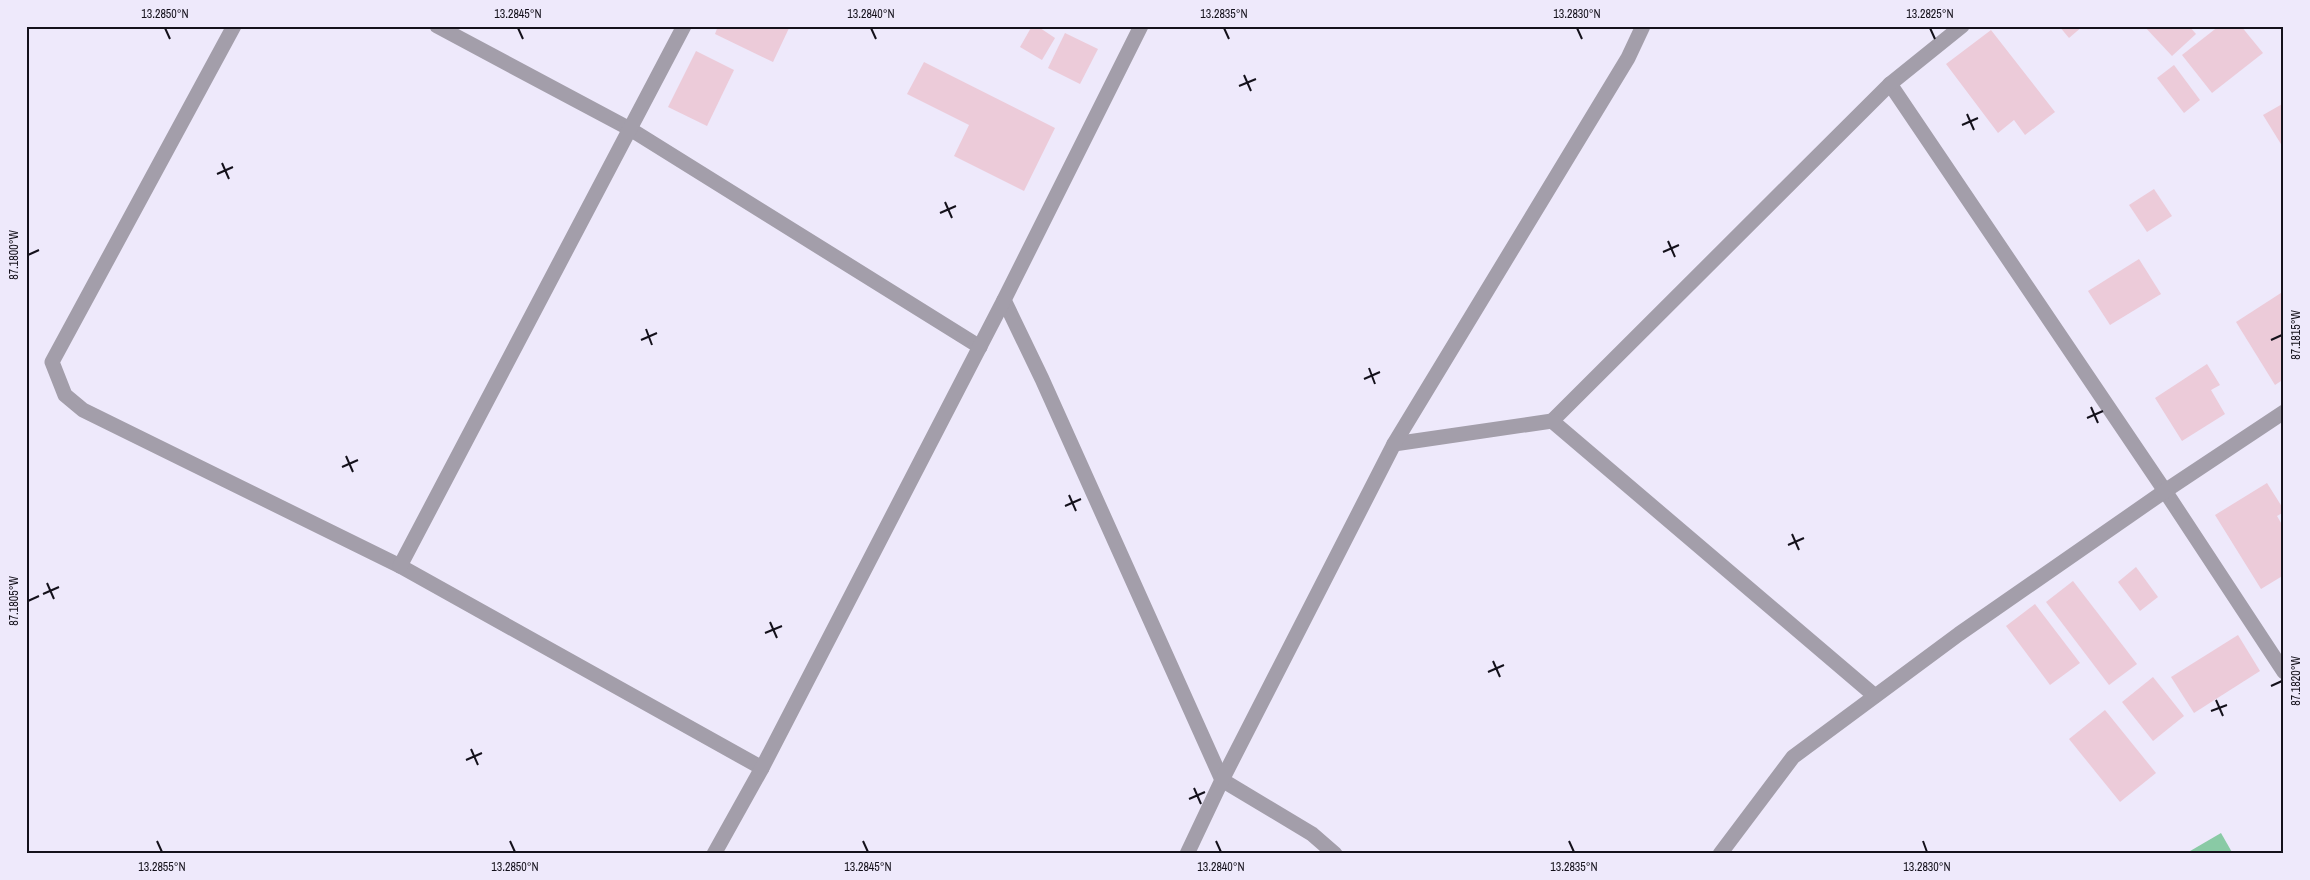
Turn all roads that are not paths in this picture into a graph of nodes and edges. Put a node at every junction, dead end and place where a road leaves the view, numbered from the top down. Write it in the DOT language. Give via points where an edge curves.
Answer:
graph roads {
  1 [pos="234,26"];
  2 [pos="437,26"];
  3 [pos="684,26"];
  4 [pos="1141,26"];
  5 [pos="1643,26"];
  6 [pos="1962,26"];
  7 [pos="1890,84"];
  8 [pos="630,129"];
  9 [pos="1004,300"];
  10 [pos="980,347"];
  11 [pos="2284,412"];
  12 [pos="1552,421"];
  13 [pos="1394,444"];
  14 [pos="2165,491"];
  15 [pos="400,566"];
  16 [pos="2284,672"];
  17 [pos="1875,696"];
  18 [pos="762,768"];
  19 [pos="1222,780"];
  20 [pos="714,854"];
  21 [pos="1187,854"];
  22 [pos="1335,854"];
  23 [pos="1720,854"];
  1 -- 15 [label="street" via="52,362 65,395 82,410"];
  2 -- 8 [label="street"];
  3 -- 8 [label="street"];
  4 -- 9 [label="street"];
  5 -- 13 [label="street" via="1628,58"];
  6 -- 7 [label="street"];
  7 -- 12 [label="street"];
  7 -- 14 [label="street"];
  8 -- 10 [label="street"];
  8 -- 15 [label="street"];
  9 -- 10 [label="street"];
  9 -- 19 [label="street"];
  10 -- 18 [label="street"];
  11 -- 14 [label="street"];
  12 -- 13 [label="street"];
  12 -- 17 [label="street"];
  13 -- 19 [label="street"];
  14 -- 16 [label="street"];
  14 -- 17 [label="street"];
  15 -- 18 [label="street"];
  17 -- 23 [label="street" via="1794,756"];
  18 -- 20 [label="street"];
  19 -- 21 [label="street"];
  19 -- 22 [label="street" via="1312,834"];
}
